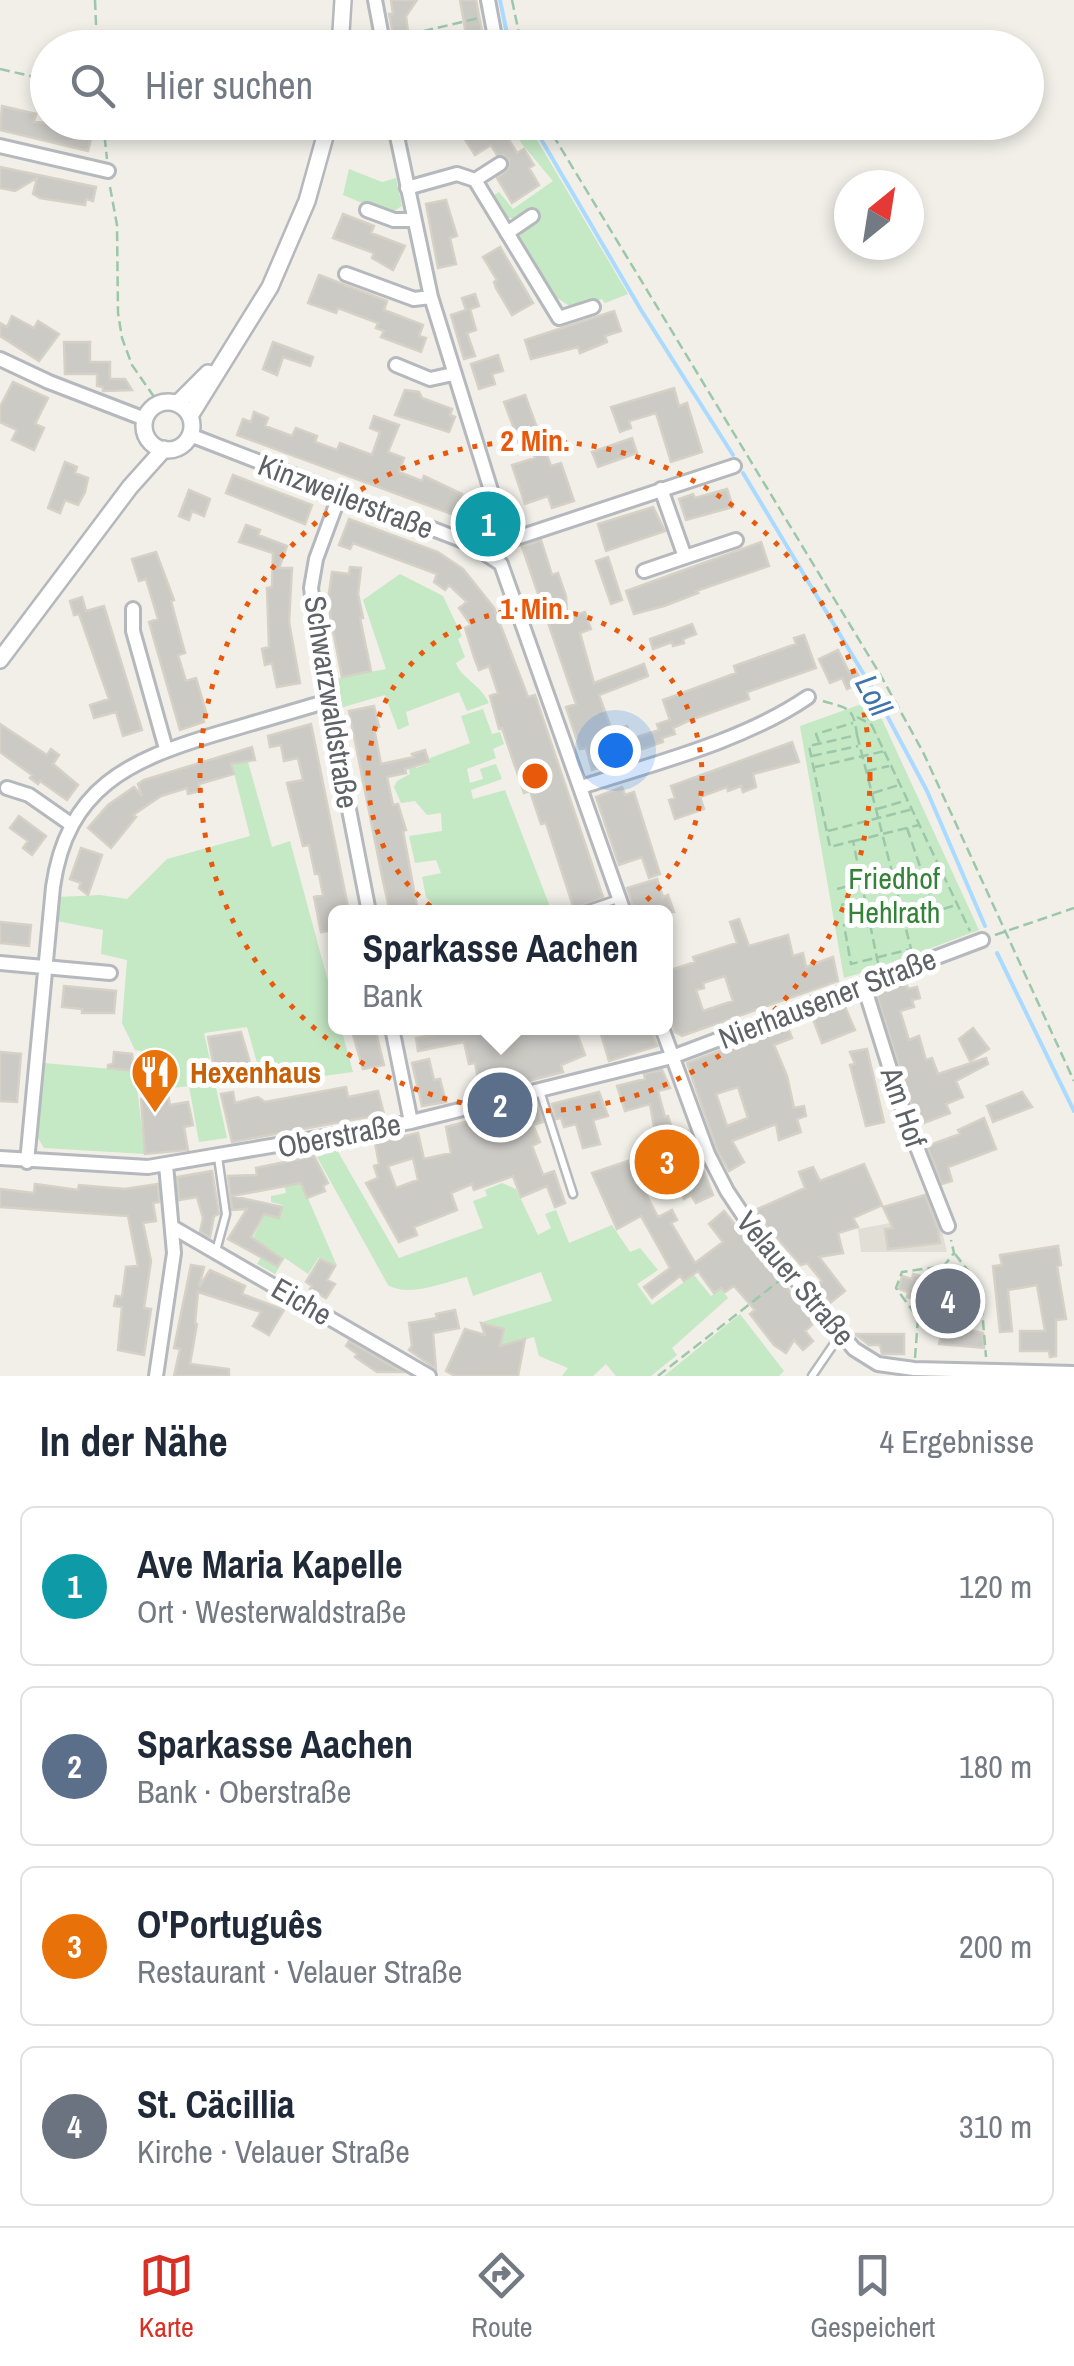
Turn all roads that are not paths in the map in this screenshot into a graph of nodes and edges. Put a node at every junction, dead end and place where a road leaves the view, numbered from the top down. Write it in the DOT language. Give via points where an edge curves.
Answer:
graph roads {
  1 [pos="343,0"];
  2 [pos="376,0"];
  3 [pos="488,0"];
  4 [pos="341,30"];
  5 [pos="381,30"];
  6 [pos="493,30"];
  7 [pos="324,140"];
  8 [pos="397,140"];
  9 [pos="0,146"];
  10 [pos="500,164"];
  11 [pos="108,171"];
  12 [pos="475,180"];
  13 [pos="406,188"];
  14 [pos="366,210"];
  15 [pos="532,216"];
  16 [pos="412,220"];
  17 [pos="507,232"];
  18 [pos="346,274"];
  19 [pos="430,296"];
  20 [pos="593,308"];
  21 [pos="0,358"];
  22 [pos="222,360"];
  23 [pos="396,366"];
  24 [pos="453,374"];
  25 [pos="177,404"];
  26 [pos="190,416"];
  27 [pos="146,419"];
  28 [pos="190,435"];
  29 [pos="157,446"];
  30 [pos="734,466"];
  31 [pos="661,488"];
  32 [pos="340,494"];
  33 [pos="736,540"];
  34 [pos="507,542"];
  35 [pos="483,549"];
  36 [pos="685,557"];
  37 [pos="644,571"];
  38 [pos="133,608"];
  39 [pos="0,660"];
  40 [pos="808,697"];
  41 [pos="328,701"];
  42 [pos="166,750"];
  43 [pos="581,786"];
  44 [pos="6,788"];
  45 [pos="72,825"];
  46 [pos="368,905"];
  47 [pos="621,905"];
  48 [pos="976,936"];
  49 [pos="0,963"];
  50 [pos="46,967"];
  51 [pos="110,972"];
  52 [pos="864,986"];
  53 [pos="393,1035"];
  54 [pos="664,1035"];
  55 [pos="672,1057"];
  56 [pos="539,1090"];
  57 [pos="410,1122"];
  58 [pos="218,1157"];
  59 [pos="0,1158"];
  60 [pos="27,1162"];
  61 [pos="166,1165"];
  62 [pos="572,1194"];
  63 [pos="948,1226"];
  64 [pos="174,1228"];
  65 [pos="216,1252"];
  66 [pos="840,1334"];
  67 [pos="890,1371"];
  68 [pos="1074,1373"];
  69 [pos="156,1376"];
  70 [pos="429,1376"];
  71 [pos="812,1376"];
  1 -- 4 [label="street"];
  2 -- 5 [label="street"];
  3 -- 6 [label="street"];
  7 -- 22 [label="street" via="270,286"];
  8 -- 13 [label="street"];
  9 -- 11 [label="street"];
  10 -- 12 [label="street"];
  12 -- 13 [label="street" via="457,174"];
  12 -- 17 [label="street"];
  13 -- 16 [label="street"];
  14 -- 16 [label="street"];
  15 -- 17 [label="street"];
  16 -- 19 [label="street"];
  17 -- 20 [label="street" via="560,318"];
  18 -- 19 [label="street" via="414,300"];
  19 -- 24 [label="street"];
  21 -- 27 [label="street"];
  22 -- 25 [label="street"];
  22 -- 26 [label="street"];
  23 -- 24 [label="street" via="430,379"];
  24 -- 34 [label="street"];
  25 -- 26 [label="street"];
  25 -- 27 [label="street" via="159,404"];
  26 -- 28 [label="street"];
  27 -- 29 [label="street" via="146,435"];
  28 -- 29 [label="street" via="180,447"];
  28 -- 32 [label="street, Kinzweilerstraße"];
  29 -- 39 [label="street"];
  30 -- 31 [label="street"];
  31 -- 34 [label="street"];
  31 -- 36 [label="street"];
  32 -- 35 [label="street, Kinzweilerstraße"];
  32 -- 41 [label="street, Schwarzwaldstraße" via="311,588"];
  33 -- 36 [label="street"];
  34 -- 35 [label="street"];
  35 -- 43 [label="street" via="506,574"];
  36 -- 37 [label="street"];
  38 -- 42 [label="street" via="133,632"];
  40 -- 43 [label="street" via="781,716"];
  41 -- 42 [label="street"];
  41 -- 46 [label="street, Schwarzwaldstraße"];
  42 -- 45 [label="street" via="113,778"];
  43 -- 47 [label="street"];
  44 -- 45 [label="street"];
  45 -- 50 [label="street" via="56,866"];
  48 -- 52 [label="street, Nierhausener Straße"];
  49 -- 50 [label="street"];
  50 -- 51 [label="street"];
  50 -- 60 [label="street"];
  52 -- 55 [label="street, Nierhausener Straße"];
  52 -- 63 [label="street, Am Hof"];
  53 -- 57 [label="street"];
  54 -- 55 [label="street"];
  55 -- 56 [label="street, Oberstraße"];
  55 -- 66 [label="street, Velauer Straße" via="726,1192"];
  56 -- 57 [label="street, Oberstraße"];
  56 -- 62 [label="lane"];
  57 -- 58 [label="street, Oberstraße"];
  58 -- 61 [label="street, Oberstraße"];
  58 -- 65 [label="lane" via="226,1214"];
  59 -- 60 [label="street, Oberstraße"];
  60 -- 61 [label="street, Oberstraße"];
  61 -- 64 [label="street"];
  64 -- 65 [label="street, Eiche"];
  64 -- 69 [label="street"];
  65 -- 70 [label="street, Eiche"];
  66 -- 67 [label="street, Velauer Straße"];
  66 -- 71 [label="lane"];
  67 -- 68 [label="street, Velauer Straße"];
}
